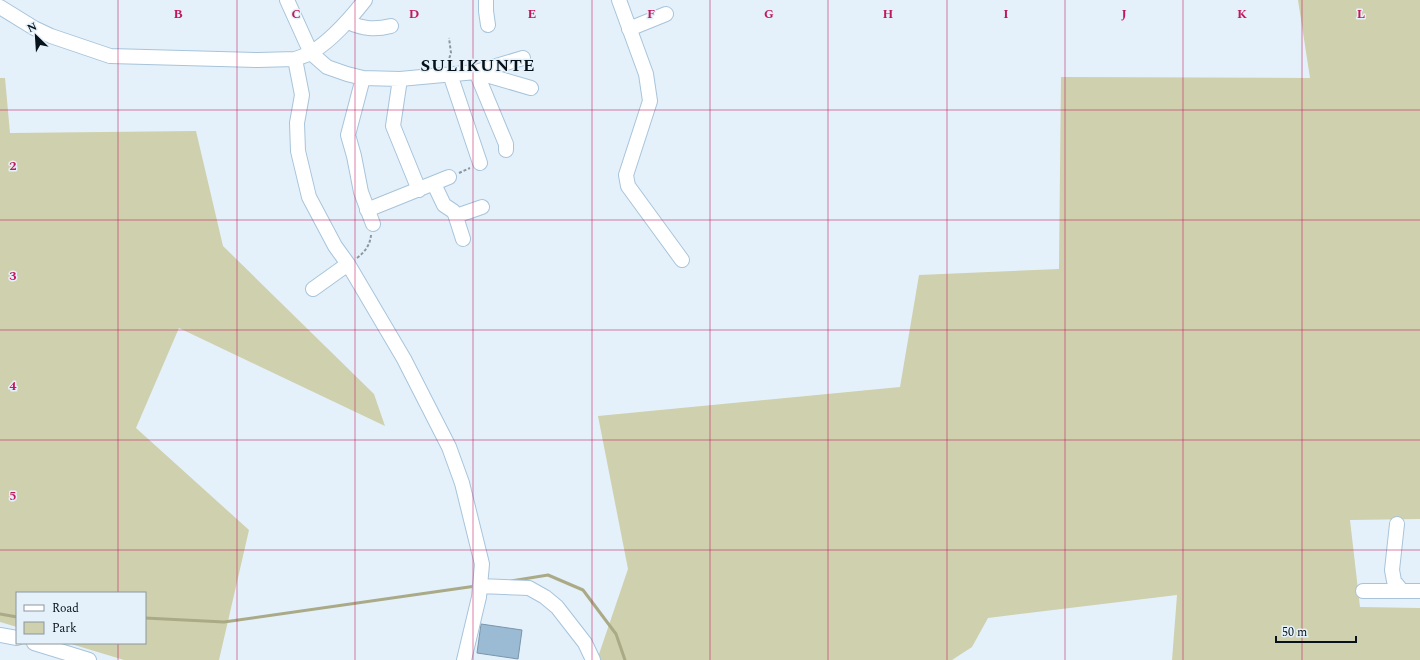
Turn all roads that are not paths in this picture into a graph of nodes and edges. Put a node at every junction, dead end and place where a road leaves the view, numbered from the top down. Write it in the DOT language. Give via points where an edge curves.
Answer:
graph roads {
  1 [pos="287,0"];
  2 [pos="365,0"];
  3 [pos="486,0"];
  4 [pos="619,0"];
  5 [pos="0,7"];
  6 [pos="666,14"];
  7 [pos="348,22"];
  8 [pos="488,25"];
  9 [pos="391,26"];
  10 [pos="629,29"];
  11 [pos="311,53"];
  12 [pos="523,58"];
  13 [pos="295,59"];
  14 [pos="476,72"];
  15 [pos="450,74"];
  16 [pos="363,78"];
  17 [pos="400,79"];
  18 [pos="530,88"];
  19 [pos="506,150"];
  20 [pos="480,163"];
  21 [pos="449,177"];
  22 [pos="434,184"];
  23 [pos="419,190"];
  24 [pos="482,207"];
  25 [pos="367,210"];
  26 [pos="456,216"];
  27 [pos="373,224"];
  28 [pos="463,239"];
  29 [pos="682,260"];
  30 [pos="348,264"];
  31 [pos="313,289"];
  32 [pos="1397,524"];
  33 [pos="480,583"];
  34 [pos="1363,591"];
  35 [pos="1402,591"];
  36 [pos="1420,592"];
  37 [pos="0,635"];
  38 [pos="16,638"];
  39 [pos="37,644"];
  40 [pos="89,660"];
  41 [pos="464,660"];
  42 [pos="593,660"];
  1 -- 11 [label="street"];
  2 -- 7 [label="street"];
  3 -- 8 [label="street"];
  4 -- 10 [label="street"];
  5 -- 13 [label="street" via="50,36 110,56"];
  6 -- 10 [label="street"];
  7 -- 9 [label="street" via="370,29"];
  7 -- 11 [label="street"];
  10 -- 29 [label="street" via="646,74 650,101 626,175 628,186"];
  11 -- 13 [label="street"];
  11 -- 16 [label="street" via="327,67"];
  12 -- 14 [label="street"];
  13 -- 30 [label="street" via="302,95 296,123 298,151 306,189 335,246"];
  14 -- 15 [label="street"];
  14 -- 18 [label="street"];
  14 -- 19 [label="street" via="506,144"];
  15 -- 17 [label="street"];
  15 -- 20 [label="street"];
  16 -- 17 [label="street"];
  16 -- 25 [label="street" via="348,135 360,192"];
  17 -- 23 [label="street" via="393,126"];
  21 -- 22 [label="street"];
  22 -- 23 [label="street"];
  22 -- 26 [label="street" via="444,205"];
  23 -- 25 [label="street"];
  24 -- 26 [label="street"];
  25 -- 27 [label="street"];
  26 -- 28 [label="street"];
  30 -- 31 [label="street"];
  30 -- 33 [label="street" via="404,359 449,447 462,483 481,557"];
  32 -- 35 [label="street" via="1392,570 1394,582"];
  33 -- 41 [label="street"];
  33 -- 42 [label="street" via="529,588 545,597 557,607 586,643"];
  34 -- 35 [label="street"];
  35 -- 36 [label="street"];
  37 -- 38 [label="street"];
  39 -- 40 [label="street"];
}
